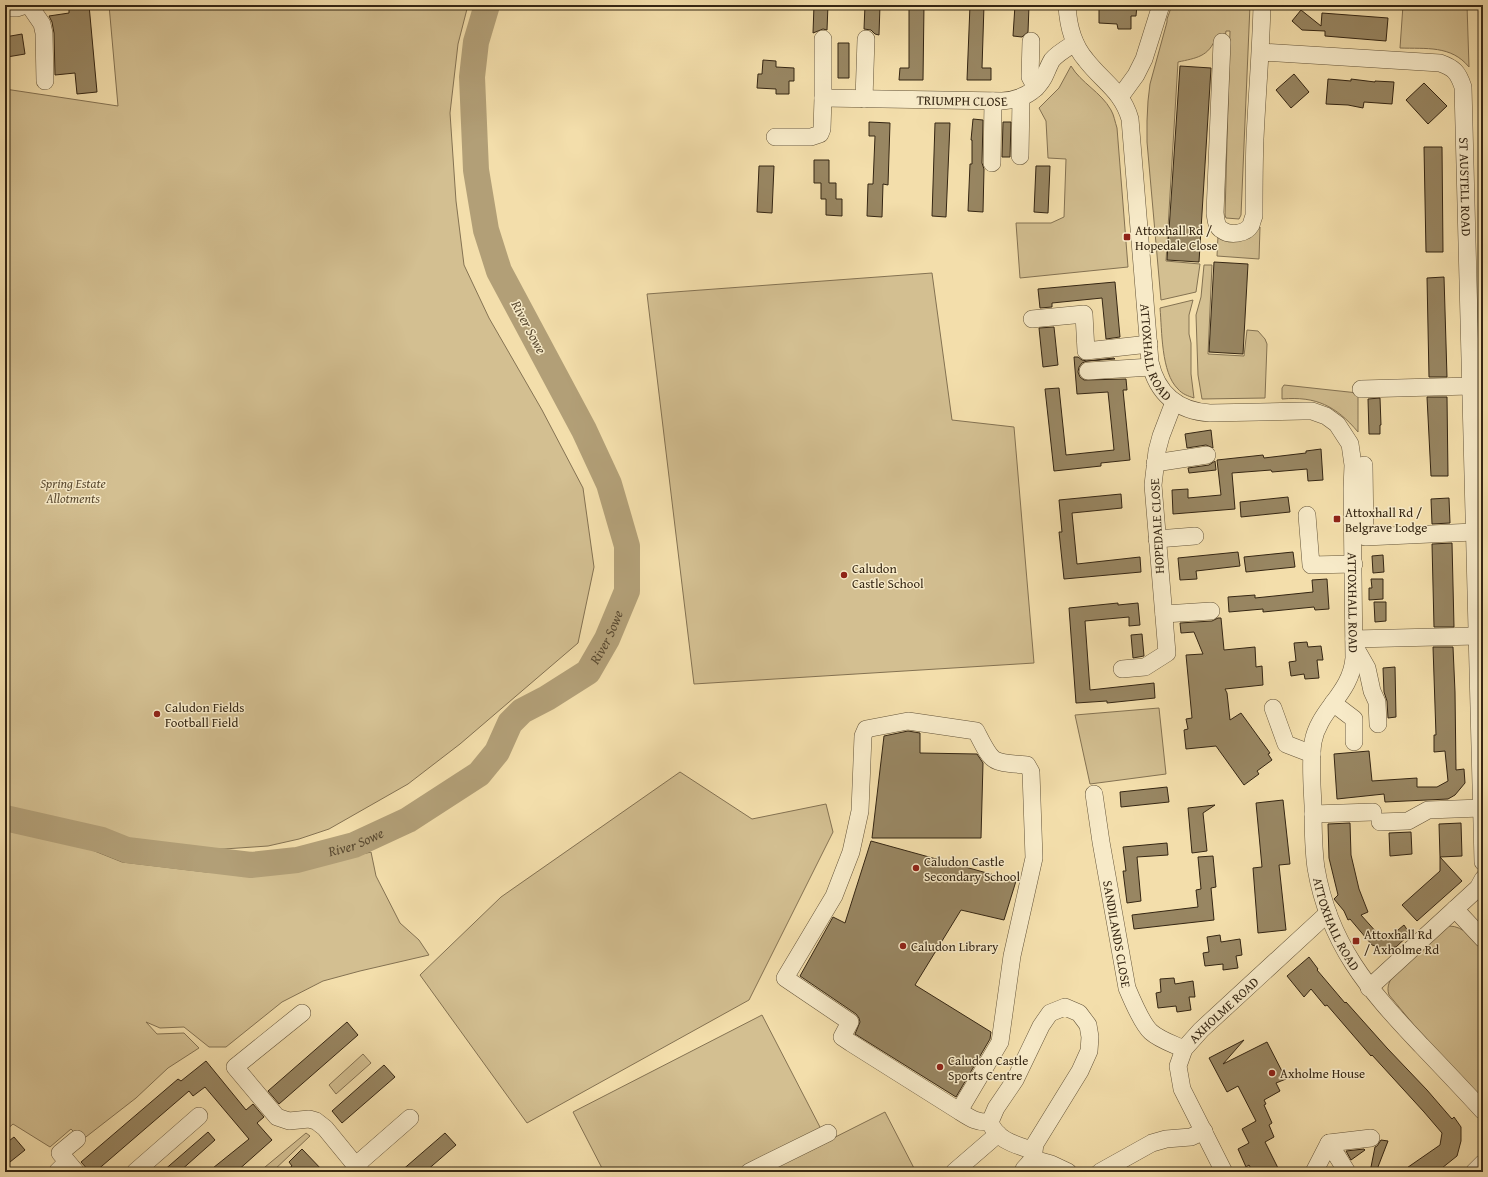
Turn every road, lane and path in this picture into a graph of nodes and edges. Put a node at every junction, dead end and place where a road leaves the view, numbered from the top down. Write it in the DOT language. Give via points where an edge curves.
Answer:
graph roads {
  1 [pos="27,5"];
  2 [pos="1067,5"];
  3 [pos="1161,5"];
  4 [pos="1262,5"];
  5 [pos="5,8"];
  6 [pos="823,39"];
  7 [pos="866,39"];
  8 [pos="1031,41"];
  9 [pos="1222,42"];
  10 [pos="1075,43"];
  11 [pos="1261,52"];
  12 [pos="45,81"];
  13 [pos="1036,88"];
  14 [pos="1120,97"];
  15 [pos="823,98"];
  16 [pos="1021,98"];
  17 [pos="864,99"];
  18 [pos="993,101"];
  19 [pos="775,137"];
  20 [pos="1020,156"];
  21 [pos="992,163"];
  22 [pos="1032,319"];
  23 [pos="1149,344"];
  24 [pos="1151,367"];
  25 [pos="1088,371"];
  26 [pos="1470,386"];
  27 [pos="1361,389"];
  28 [pos="1174,402"];
  29 [pos="1207,455"];
  30 [pos="1155,463"];
  31 [pos="1364,465"];
  32 [pos="1307,516"];
  33 [pos="1474,532"];
  34 [pos="1195,536"];
  35 [pos="1365,537"];
  36 [pos="1157,539"];
  37 [pos="1360,567"];
  38 [pos="1211,611"];
  39 [pos="1164,614"];
  40 [pos="1477,636"];
  41 [pos="1355,643"];
  42 [pos="1122,668"];
  43 [pos="1333,703"];
  44 [pos="1273,708"];
  45 [pos="1481,716"];
  46 [pos="1378,724"];
  47 [pos="1354,742"];
  48 [pos="1312,754"];
  49 [pos="1094,794"];
  50 [pos="1481,808"];
  51 [pos="1313,814"];
  52 [pos="1483,856"];
  53 [pos="1483,862"];
  54 [pos="1483,880"];
  55 [pos="1455,909"];
  56 [pos="1328,913"];
  57 [pos="1483,939"];
  58 [pos="1369,988"];
  59 [pos="302,1013"];
  60 [pos="1184,1050"];
  61 [pos="959,1111"];
  62 [pos="1483,1111"];
  63 [pos="199,1116"];
  64 [pos="410,1118"];
  65 [pos="994,1128"];
  66 [pos="1204,1131"];
  67 [pos="828,1133"];
  68 [pos="1371,1138"];
  69 [pos="77,1139"];
  70 [pos="1329,1143"];
  71 [pos="1032,1157"];
  72 [pos="1483,1163"];
  73 [pos="67,1169"];
  74 [pos="358,1170"];
  75 [pos="134,1172"];
  76 [pos="750,1172"];
  77 [pos="954,1172"];
  78 [pos="1068,1172"];
  79 [pos="1100,1172"];
  80 [pos="1224,1172"];
  81 [pos="1314,1172"];
  82 [pos="1347,1172"];
  83 [pos="1474,1172"];
  1 -- 5 [label="street"];
  1 -- 12 [label="street" via="40,20 44,33"];
  2 -- 10 [label="street, ATTOXHALL ROAD"];
  3 -- 14 [label="street" via="1144,59"];
  4 -- 11 [label="street"];
  6 -- 15 [label="street"];
  7 -- 17 [label="street"];
  8 -- 13 [label="street" via="1030,77"];
  9 -- 11 [label="street" via="1215,213 1216,222 1221,230 1231,234 1242,232 1251,226 1254,216 1255,141"];
  10 -- 13 [label="street, TRIUMPH CLOSE" via="1057,55"];
  10 -- 14 [label="street, ATTOXHALL ROAD" via="1085,60"];
  11 -- 26 [label="street, ST AUSTELL ROAD" via="1440,63 1452,67 1460,76 1463,87"];
  13 -- 16 [label="street, TRIUMPH CLOSE"];
  14 -- 23 [label="street, ATTOXHALL ROAD" via="1128,112 1132,128"];
  15 -- 17 [label="street, TRIUMPH CLOSE"];
  15 -- 19 [label="street" via="820,134 811,137"];
  16 -- 18 [label="street, TRIUMPH CLOSE"];
  16 -- 20 [label="street"];
  17 -- 18 [label="street, TRIUMPH CLOSE"];
  18 -- 21 [label="street"];
  22 -- 23 [label="street" via="1084,314 1086,351"];
  23 -- 24 [label="street, ATTOXHALL ROAD"];
  24 -- 25 [label="street"];
  24 -- 28 [label="street, ATTOXHALL ROAD" via="1158,384"];
  26 -- 27 [label="street"];
  26 -- 33 [label="street, ST AUSTELL ROAD"];
  28 -- 30 [label="street, HOPEDALE CLOSE" via="1161,436"];
  28 -- 37 [label="street, ATTOXHALL ROAD" via="1190,410 1210,413 1312,411 1326,416 1337,424 1350,444 1352,455"];
  29 -- 30 [label="street"];
  30 -- 36 [label="street, HOPEDALE CLOSE"];
  31 -- 35 [label="street"];
  32 -- 37 [label="street" via="1311,565"];
  33 -- 35 [label="street"];
  33 -- 40 [label="street, ST AUSTELL ROAD"];
  34 -- 36 [label="street"];
  35 -- 37 [label="street"];
  36 -- 39 [label="street, HOPEDALE CLOSE"];
  37 -- 41 [label="street, ATTOXHALL ROAD"];
  38 -- 39 [label="street"];
  39 -- 42 [label="street, HOPEDALE CLOSE" via="1167,653 1145,667"];
  40 -- 41 [label="street"];
  40 -- 45 [label="street, ST AUSTELL ROAD"];
  41 -- 43 [label="street, ATTOXHALL ROAD" via="1351,676"];
  41 -- 46 [label="street" via="1367,668 1377,702"];
  43 -- 47 [label="street" via="1354,719"];
  43 -- 48 [label="street, ATTOXHALL ROAD" via="1314,735"];
  44 -- 48 [label="street" via="1286,744"];
  45 -- 50 [label="street, ST AUSTELL ROAD"];
  48 -- 51 [label="street, ATTOXHALL ROAD"];
  49 -- 60 [label="street, SANDILANDS CLOSE" via="1100,842 1127,988 1136,1010 1149,1031"];
  50 -- 51 [label="street" via="1428,810 1408,821"];
  50 -- 52 [label="street, ST AUSTELL ROAD"];
  51 -- 56 [label="street, ATTOXHALL ROAD" via="1316,870"];
  52 -- 53 [label="street, ST AUSTELL ROAD"];
  54 -- 55 [label="street"];
  55 -- 57 [label="street"];
  55 -- 58 [label="street"];
  56 -- 58 [label="street, ATTOXHALL ROAD" via="1345,952"];
  56 -- 60 [label="street, AXHOLME ROAD" via="1201,1030"];
  58 -- 62 [label="street, ATTOXHALL ROAD"];
  59 -- 74 [label="street" via="235,1066 277,1118 289,1121 316,1121 325,1128"];
  60 -- 66 [label="street, AXHOLME ROAD" via="1178,1066 1182,1089"];
  61 -- 61 [label="street" via="842,1037 850,1022 785,978 834,896 851,852 860,811 863,736 866,729 908,721 976,731 989,756 998,762 1027,765 1031,772 1034,858 1012,956 1000,1042"];
  61 -- 65 [label="street"];
  63 -- 75 [label="street"];
  64 -- 74 [label="street"];
  65 -- 71 [label="street" via="1010,1143"];
  65 -- 71 [label="street" via="996,1108 1015,1080 1050,1013 1065,1007 1079,1013 1088,1025 1089,1051"];
  65 -- 77 [label="street"];
  66 -- 79 [label="street" via="1191,1137 1152,1143"];
  66 -- 80 [label="street, AXHOLME ROAD"];
  67 -- 76 [label="street"];
  68 -- 70 [label="street"];
  69 -- 73 [label="street" via="60,1153"];
  70 -- 81 [label="street"];
  70 -- 82 [label="street"];
  71 -- 78 [label="street"];
  72 -- 83 [label="street"];
}
